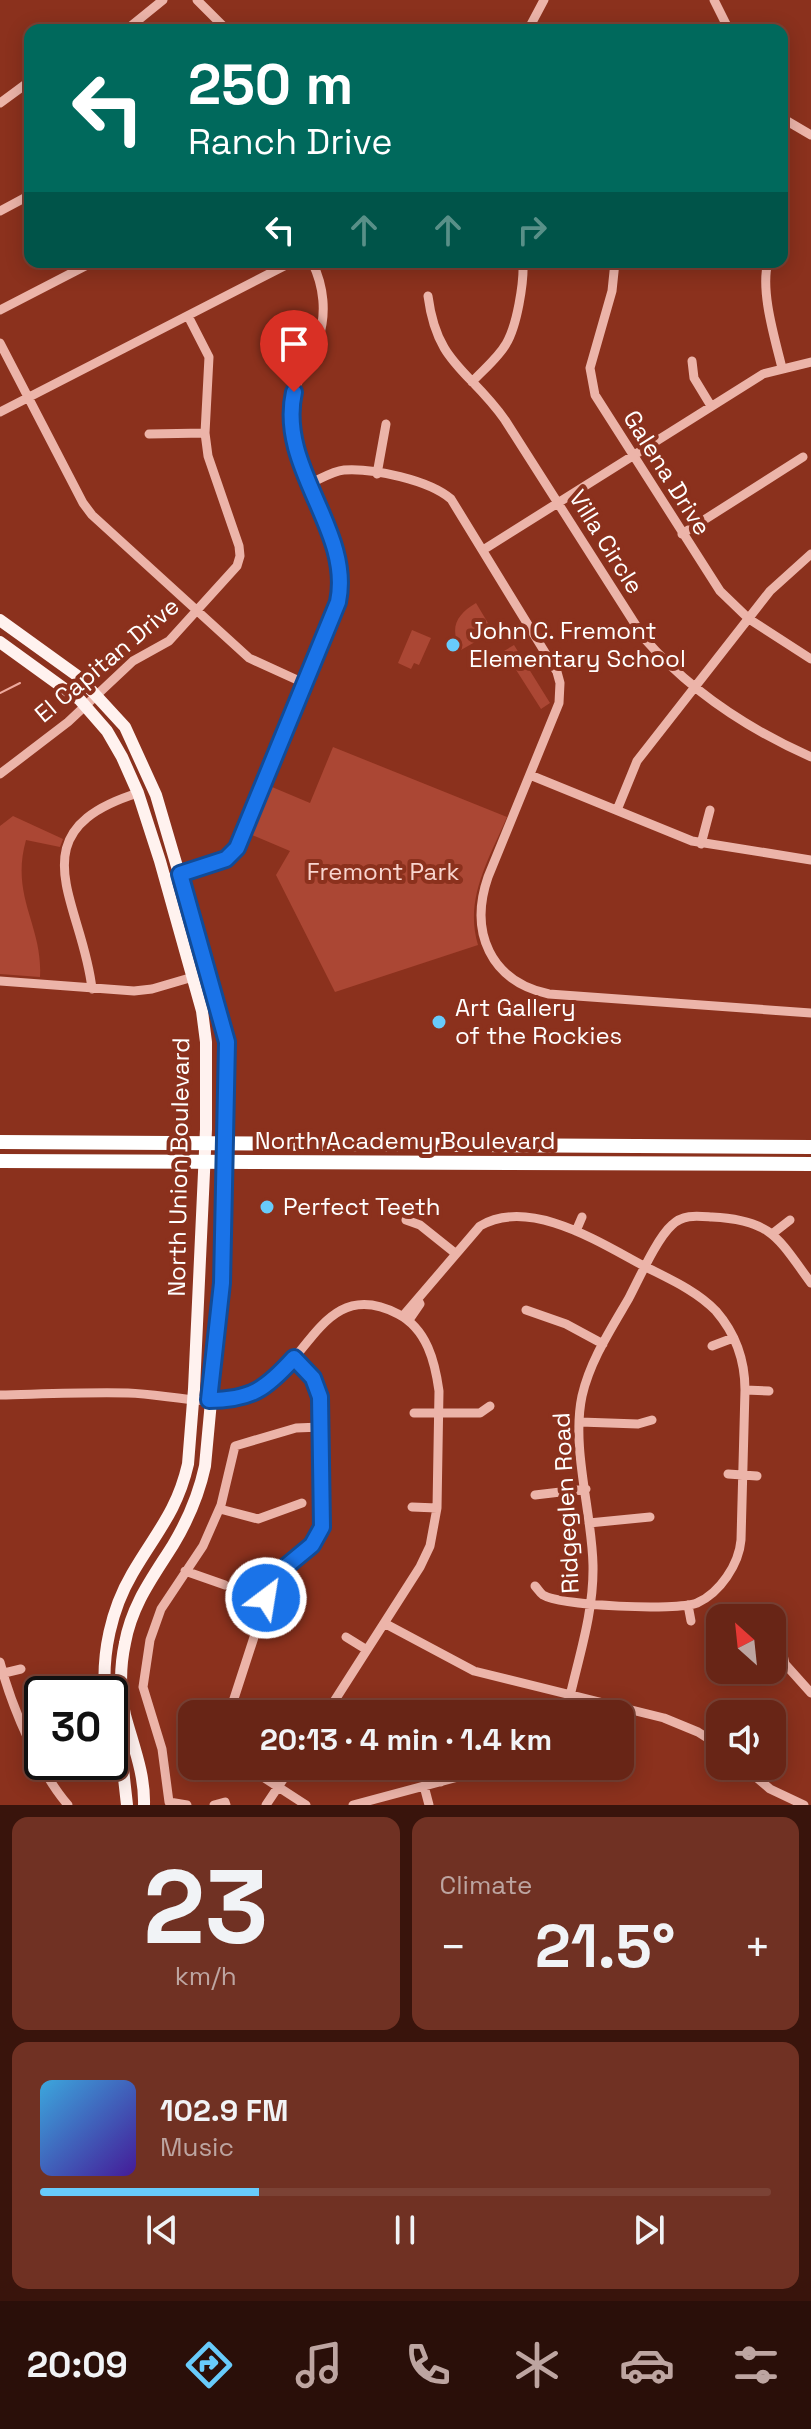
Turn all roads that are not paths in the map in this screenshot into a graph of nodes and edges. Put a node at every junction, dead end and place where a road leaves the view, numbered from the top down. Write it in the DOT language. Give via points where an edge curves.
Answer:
graph roads {
  1 [pos="163,0"];
  2 [pos="197,0"];
  3 [pos="544,0"];
  4 [pos="714,0"];
  5 [pos="133,24"];
  6 [pos="221,24"];
  7 [pos="531,24"];
  8 [pos="726,24"];
  9 [pos="24,85"];
  10 [pos="0,103"];
  11 [pos="788,122"];
  12 [pos="811,135"];
  13 [pos="24,198"];
  14 [pos="0,211"];
  15 [pos="81,268"];
  16 [pos="280,268"];
  17 [pos="314,268"];
  18 [pos="523,268"];
  19 [pos="614,268"];
  20 [pos="766,268"];
  21 [pos="428,296"];
  22 [pos="0,310"];
  23 [pos="188,316"];
  24 [pos="0,343"];
  25 [pos="692,361"];
  26 [pos="811,362"];
  27 [pos="782,368"];
  28 [pos="472,382"];
  29 [pos="28,397"];
  30 [pos="711,406"];
  31 [pos="0,412"];
  32 [pos="386,424"];
  33 [pos="205,433"];
  34 [pos="149,434"];
  35 [pos="633,455"];
  36 [pos="803,457"];
  37 [pos="377,474"];
  38 [pos="309,484"];
  39 [pos="557,503"];
  40 [pos="682,534"];
  41 [pos="132,536"];
  42 [pos="125,545"];
  43 [pos="483,550"];
  44 [pos="811,554"];
  45 [pos="326,599"];
  46 [pos="338,602"];
  47 [pos="197,611"];
  48 [pos="749,619"];
  49 [pos="0,620"];
  50 [pos="0,642"];
  51 [pos="811,659"];
  52 [pos="306,684"];
  53 [pos="560,687"];
  54 [pos="574,687"];
  55 [pos="694,687"];
  56 [pos="98,695"];
  57 [pos="86,706"];
  58 [pos="811,757"];
  59 [pos="0,774"];
  60 [pos="530,775"];
  61 [pos="138,793"];
  62 [pos="617,810"];
  63 [pos="710,810"];
  64 [pos="701,844"];
  65 [pos="811,860"];
  66 [pos="180,874"];
  67 [pos="165,879"];
  68 [pos="193,977"];
  69 [pos="0,981"];
  70 [pos="92,989"];
  71 [pos="811,1013"];
  72 [pos="0,1142"];
  73 [pos="205,1143"];
  74 [pos="227,1143"];
  75 [pos="811,1147"];
  76 [pos="0,1161"];
  77 [pos="204,1163"];
  78 [pos="227,1163"];
  79 [pos="811,1164"];
  80 [pos="582,1217"];
  81 [pos="406,1220"];
  82 [pos="790,1220"];
  83 [pos="576,1231"];
  84 [pos="772,1234"];
  85 [pos="455,1253"];
  86 [pos="646,1267"];
  87 [pos="811,1283"];
  88 [pos="526,1310"];
  89 [pos="406,1318"];
  90 [pos="733,1338"];
  91 [pos="603,1344"];
  92 [pos="712,1346"];
  93 [pos="294,1358"];
  94 [pos="745,1390"];
  95 [pos="769,1391"];
  96 [pos="0,1395"];
  97 [pos="193,1399"];
  98 [pos="209,1400"];
  99 [pos="490,1406"];
  100 [pos="439,1412"];
  101 [pos="414,1413"];
  102 [pos="652,1420"];
  103 [pos="580,1422"];
  104 [pos="321,1427"];
  105 [pos="728,1474"];
  106 [pos="743,1475"];
  107 [pos="757,1476"];
  108 [pos="586,1489"];
  109 [pos="535,1495"];
  110 [pos="302,1503"];
  111 [pos="412,1507"];
  112 [pos="437,1508"];
  113 [pos="220,1509"];
  114 [pos="650,1517"];
  115 [pos="589,1523"];
  116 [pos="433,1535"];
  117 [pos="446,1537"];
  118 [pos="185,1571"];
  119 [pos="225,1585"];
  120 [pos="535,1586"];
  121 [pos="591,1604"];
  122 [pos="688,1605"];
  123 [pos="691,1621"];
  124 [pos="384,1623"];
  125 [pos="346,1637"];
  126 [pos="459,1649"];
  127 [pos="367,1650"];
  128 [pos="452,1661"];
  129 [pos="0,1662"];
  130 [pos="786,1665"];
  131 [pos="21,1669"];
  132 [pos="1,1674"];
  133 [pos="105,1676"];
  134 [pos="811,1693"];
  135 [pos="570,1696"];
  136 [pos="234,1700"];
  137 [pos="335,1700"];
  138 [pos="569,1700"];
  139 [pos="706,1737"];
  140 [pos="124,1780"];
  141 [pos="266,1780"];
  142 [pos="283,1780"];
  143 [pos="448,1780"];
  144 [pos="759,1780"];
  145 [pos="441,1782"];
  146 [pos="424,1786"];
  147 [pos="278,1788"];
  148 [pos="60,1796"];
  149 [pos="50,1805"];
  150 [pos="68,1805"];
  151 [pos="127,1805"];
  152 [pos="144,1805"];
  153 [pos="187,1805"];
  154 [pos="214,1805"];
  155 [pos="226,1805"];
  156 [pos="266,1805"];
  157 [pos="306,1805"];
  158 [pos="353,1805"];
  159 [pos="429,1805"];
  160 [pos="804,1805"];
  1 -- 5 [label="street"];
  2 -- 6 [label="street"];
  3 -- 7 [label="street"];
  4 -- 8 [label="street"];
  9 -- 10 [label="street"];
  11 -- 12 [label="street"];
  13 -- 14 [label="street"];
  15 -- 22 [label="street"];
  16 -- 23 [label="street"];
  17 -- 38 [label="street" via="323,314 318,342 297,382 290,413 294,444"];
  18 -- 28 [label="street" via="510,336"];
  19 -- 35 [label="street, Galena Drive" via="590,378 599,403"];
  20 -- 27 [label="street"];
  21 -- 28 [label="street, Villa Circle" via="440,345"];
  23 -- 29 [label="street"];
  23 -- 33 [label="street, El Capitan Drive" via="209,357"];
  24 -- 29 [label="street"];
  25 -- 30 [label="street" via="694,378"];
  26 -- 27 [label="street"];
  27 -- 30 [label="street"];
  28 -- 39 [label="street, Villa Circle" via="505,420"];
  29 -- 31 [label="street"];
  29 -- 42 [label="street" via="83,503"];
  30 -- 35 [label="street"];
  32 -- 37 [label="street"];
  33 -- 34 [label="street"];
  33 -- 47 [label="street, El Capitan Drive" via="240,556"];
  35 -- 39 [label="street"];
  35 -- 40 [label="street, Galena Drive"];
  36 -- 40 [label="street"];
  37 -- 38 [label="street" via="342,470"];
  37 -- 43 [label="street" via="441,491"];
  38 -- 46 [label="street" via="338,562"];
  39 -- 43 [label="street"];
  39 -- 55 [label="street, Villa Circle" via="644,638"];
  40 -- 48 [label="street, Galena Drive" via="720,591"];
  41 -- 42 [label="street"];
  42 -- 47 [label="street"];
  43 -- 53 [label="street" via="555,667"];
  44 -- 48 [label="street"];
  45 -- 46 [label="street"];
  46 -- 52 [label="street"];
  47 -- 52 [label="street" via="249,658"];
  47 -- 56 [label="street, El Capitan Drive" via="169,641 133,661"];
  48 -- 51 [label="street, Galena Drive"];
  48 -- 55 [label="street"];
  49 -- 56 [label="main road, North Union Boulevard"];
  50 -- 57 [label="main road, North Union Boulevard"];
  52 -- 66 [label="street" via="237,848 226,859"];
  53 -- 54 [label="street"];
  53 -- 60 [label="street" via="554,717"];
  55 -- 58 [label="street, Villa Circle" via="748,725"];
  55 -- 62 [label="street" via="637,761"];
  56 -- 57 [label="street, El Capitan Drive"];
  56 -- 66 [label="main road, North Union Boulevard" via="125,727 145,767"];
  57 -- 59 [label="street, El Capitan Drive"];
  57 -- 61 [label="main road, North Union Boulevard" via="113,742"];
  60 -- 62 [label="street"];
  60 -- 71 [label="street" via="480,910 489,951 511,978 549,994"];
  61 -- 67 [label="main road, North Union Boulevard"];
  61 -- 70 [label="street" via="92,813 74,833 65,854 66,889"];
  62 -- 64 [label="street"];
  63 -- 64 [label="street"];
  64 -- 65 [label="street"];
  66 -- 67 [label="street"];
  66 -- 74 [label="main road, North Union Boulevard" via="225,1030"];
  67 -- 68 [label="main road, North Union Boulevard"];
  68 -- 70 [label="street" via="143,991"];
  68 -- 73 [label="main road, North Union Boulevard" via="206,1042"];
  69 -- 70 [label="street"];
  72 -- 73 [label="highway, North Academy Boulevard"];
  73 -- 74 [label="highway, North Academy Boulevard"];
  73 -- 77 [label="main road, North Union Boulevard"];
  74 -- 75 [label="highway, North Academy Boulevard"];
  74 -- 78 [label="main road, North Union Boulevard"];
  76 -- 77 [label="highway, North Academy Boulevard"];
  77 -- 78 [label="highway, North Academy Boulevard"];
  77 -- 97 [label="main road, North Union Boulevard"];
  78 -- 79 [label="highway, North Academy Boulevard"];
  78 -- 98 [label="main road, North Union Boulevard" via="222,1283"];
  80 -- 83 [label="street"];
  81 -- 85 [label="street"];
  82 -- 84 [label="street"];
  83 -- 85 [label="street" via="517,1216 497,1218 480,1226"];
  83 -- 86 [label="street"];
  84 -- 86 [label="street, Ridgeglen Road" via="743,1219 687,1216 668,1228"];
  84 -- 87 [label="street, Ridgeglen Road"];
  85 -- 89 [label="street"];
  86 -- 90 [label="street" via="707,1303"];
  86 -- 91 [label="street, Ridgeglen Road"];
  88 -- 91 [label="street"];
  89 -- 93 [label="street" via="372,1304 354,1303 336,1313"];
  89 -- 100 [label="street" via="434,1363"];
  90 -- 92 [label="street"];
  90 -- 94 [label="street"];
  91 -- 103 [label="street, Ridgeglen Road" via="586,1384"];
  93 -- 98 [label="street" via="260,1390 237,1399"];
  93 -- 104 [label="street" via="315,1382"];
  94 -- 95 [label="street"];
  94 -- 106 [label="street"];
  96 -- 97 [label="street" via="129,1393"];
  97 -- 98 [label="street"];
  97 -- 133 [label="main road, North Union Boulevard" via="185,1476 166,1524 132,1574 114,1614"];
  98 -- 152 [label="main road, North Union Boulevard" via="201,1485 183,1526 141,1594 122,1657 123,1705"];
  99 -- 100 [label="street" via="480,1413"];
  100 -- 101 [label="street"];
  100 -- 112 [label="street"];
  102 -- 103 [label="street"];
  103 -- 108 [label="street, Ridgeglen Road"];
  104 -- 113 [label="street" via="296,1428 235,1446"];
  104 -- 136 [label="street" via="322,1527 312,1545 283,1567 271,1585"];
  105 -- 106 [label="street"];
  106 -- 107 [label="street"];
  106 -- 122 [label="street" via="738,1557 713,1592"];
  108 -- 109 [label="street"];
  108 -- 115 [label="street, Ridgeglen Road"];
  110 -- 113 [label="street" via="258,1519"];
  111 -- 112 [label="street"];
  112 -- 116 [label="street"];
  113 -- 118 [label="street"];
  114 -- 115 [label="street"];
  115 -- 121 [label="street, Ridgeglen Road"];
  116 -- 117 [label="street"];
  116 -- 124 [label="street" via="420,1567"];
  118 -- 119 [label="street"];
  118 -- 153 [label="street" via="161,1609 143,1687 162,1749 169,1802"];
  120 -- 121 [label="street" via="544,1596"];
  121 -- 122 [label="street"];
  121 -- 135 [label="street, Ridgeglen Road"];
  122 -- 123 [label="street"];
  124 -- 127 [label="street"];
  124 -- 128 [label="street"];
  125 -- 127 [label="street"];
  126 -- 128 [label="street"];
  127 -- 137 [label="street"];
  128 -- 135 [label="street"];
  129 -- 132 [label="street"];
  130 -- 134 [label="street"];
  131 -- 132 [label="street"];
  132 -- 148 [label="street"];
  135 -- 138 [label="street, Ridgeglen Road"];
  135 -- 139 [label="street" via="664,1718"];
  140 -- 151 [label="main road"];
  141 -- 147 [label="street"];
  142 -- 147 [label="street"];
  143 -- 145 [label="street"];
  144 -- 160 [label="street"];
  145 -- 146 [label="street"];
  146 -- 158 [label="street"];
  146 -- 159 [label="street"];
  147 -- 156 [label="street"];
  147 -- 157 [label="street"];
  148 -- 149 [label="street"];
  148 -- 150 [label="street"];
  154 -- 155 [label="street"];
}
